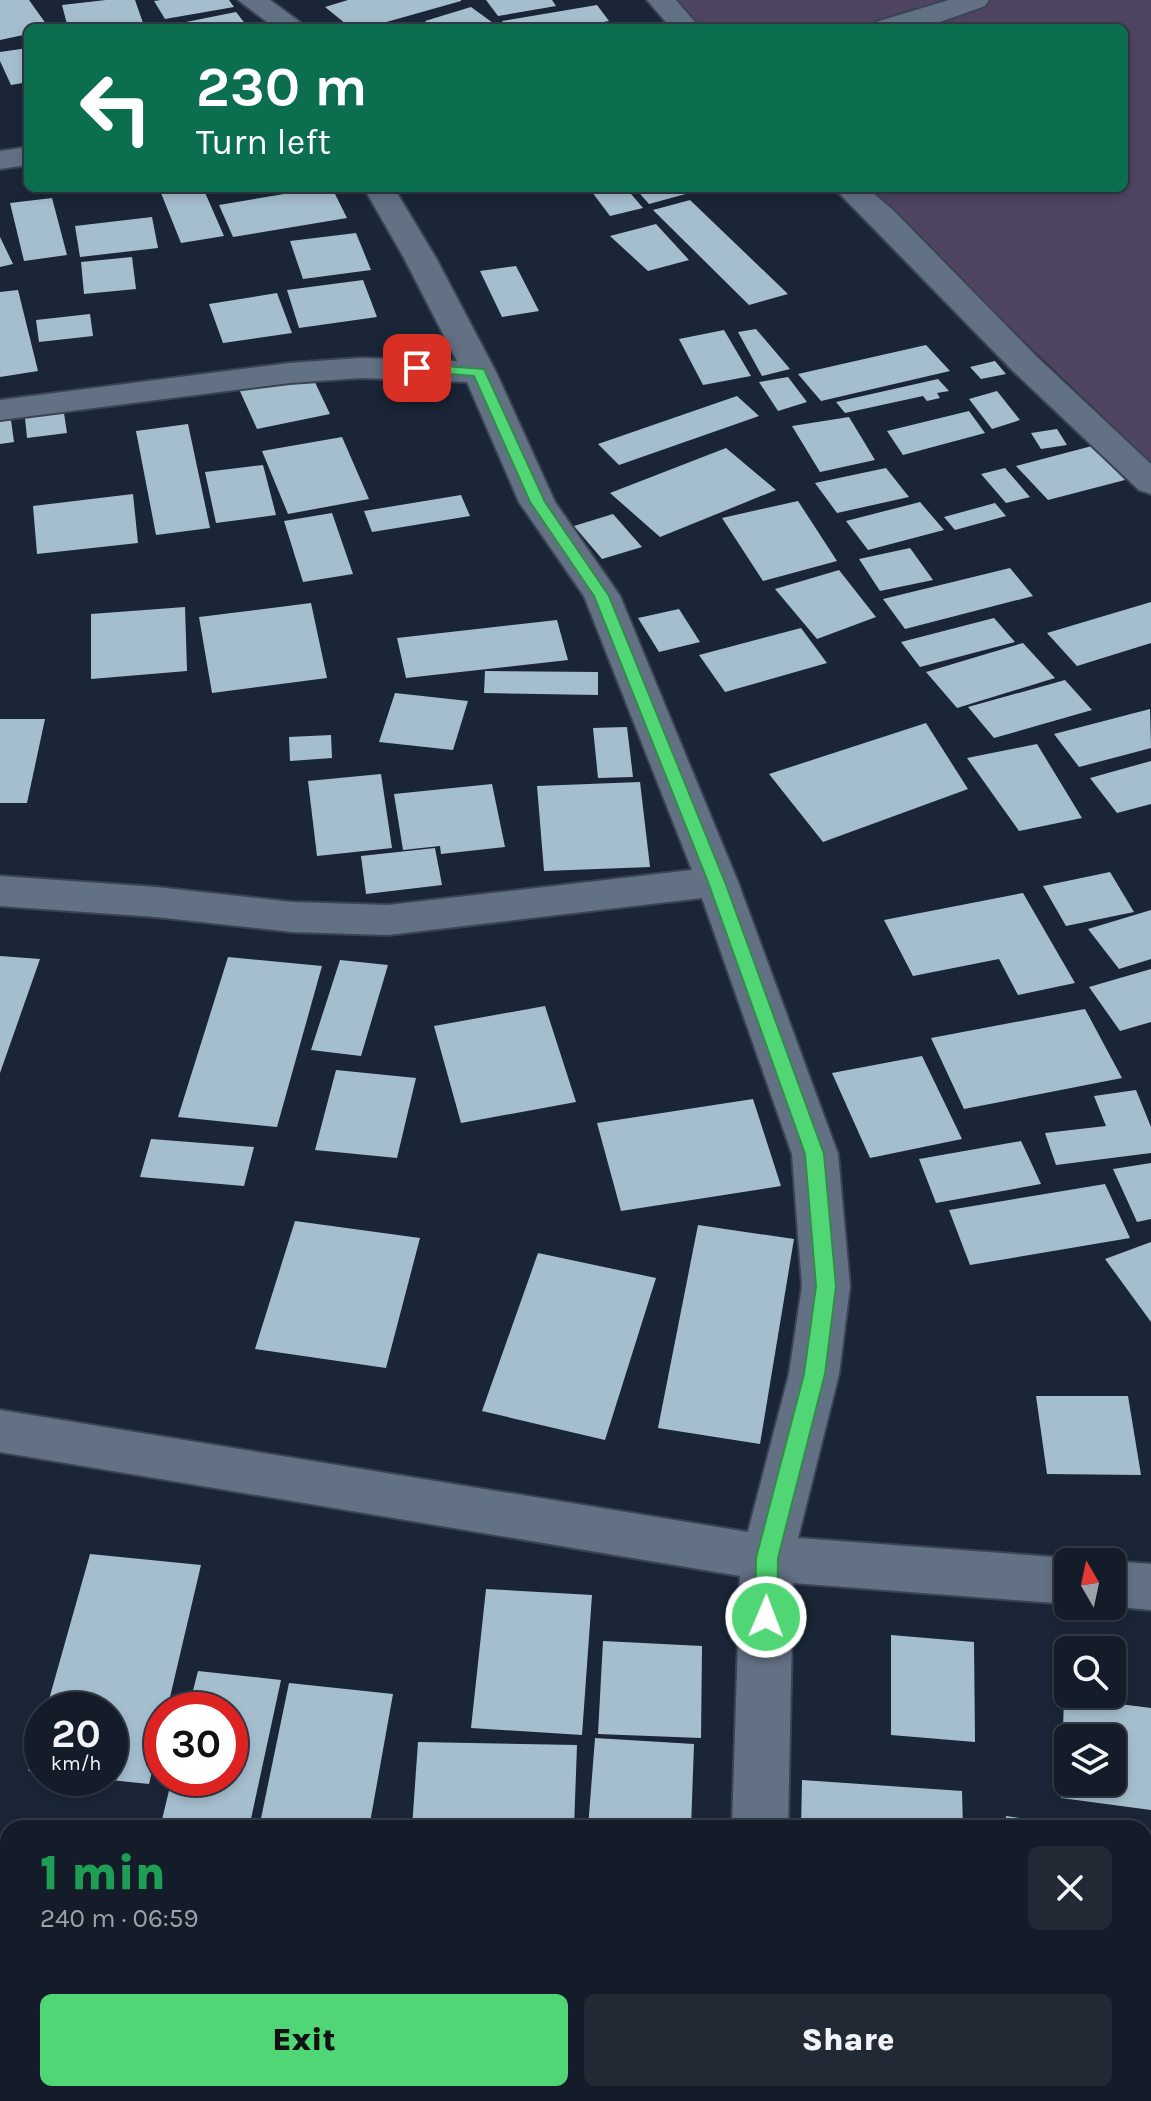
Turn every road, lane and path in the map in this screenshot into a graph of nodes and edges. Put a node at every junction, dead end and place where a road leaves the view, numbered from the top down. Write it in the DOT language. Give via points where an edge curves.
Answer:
graph roads {
  1 [pos="252,0"];
  2 [pos="661,0"];
  3 [pos="975,0"];
  4 [pos="288,24"];
  5 [pos="682,24"];
  6 [pos="906,24"];
  7 [pos="24,157"];
  8 [pos="0,160"];
  9 [pos="392,192"];
  10 [pos="854,192"];
  11 [pos="479,372"];
  12 [pos="0,410"];
  13 [pos="1151,483"];
  14 [pos="717,882"];
  15 [pos="0,891"];
  16 [pos="0,1431"];
  17 [pos="767,1558"];
  18 [pos="1054,1580"];
  19 [pos="1126,1585"];
  20 [pos="1151,1587"];
  21 [pos="760,1820"];
  1 -- 4 [label="street"];
  2 -- 5 [label="street"];
  3 -- 6 [label="street"];
  7 -- 8 [label="street"];
  9 -- 11 [label="street"];
  10 -- 13 [label="street"];
  11 -- 12 [label="street" via="374,368 290,373"];
  11 -- 14 [label="street" via="537,502 602,596"];
  14 -- 15 [label="street" via="388,920 292,917"];
  14 -- 17 [label="street" via="815,1154 826,1286 814,1374"];
  16 -- 17 [label="street"];
  17 -- 18 [label="street"];
  17 -- 21 [label="street"];
  19 -- 20 [label="street"];
}
